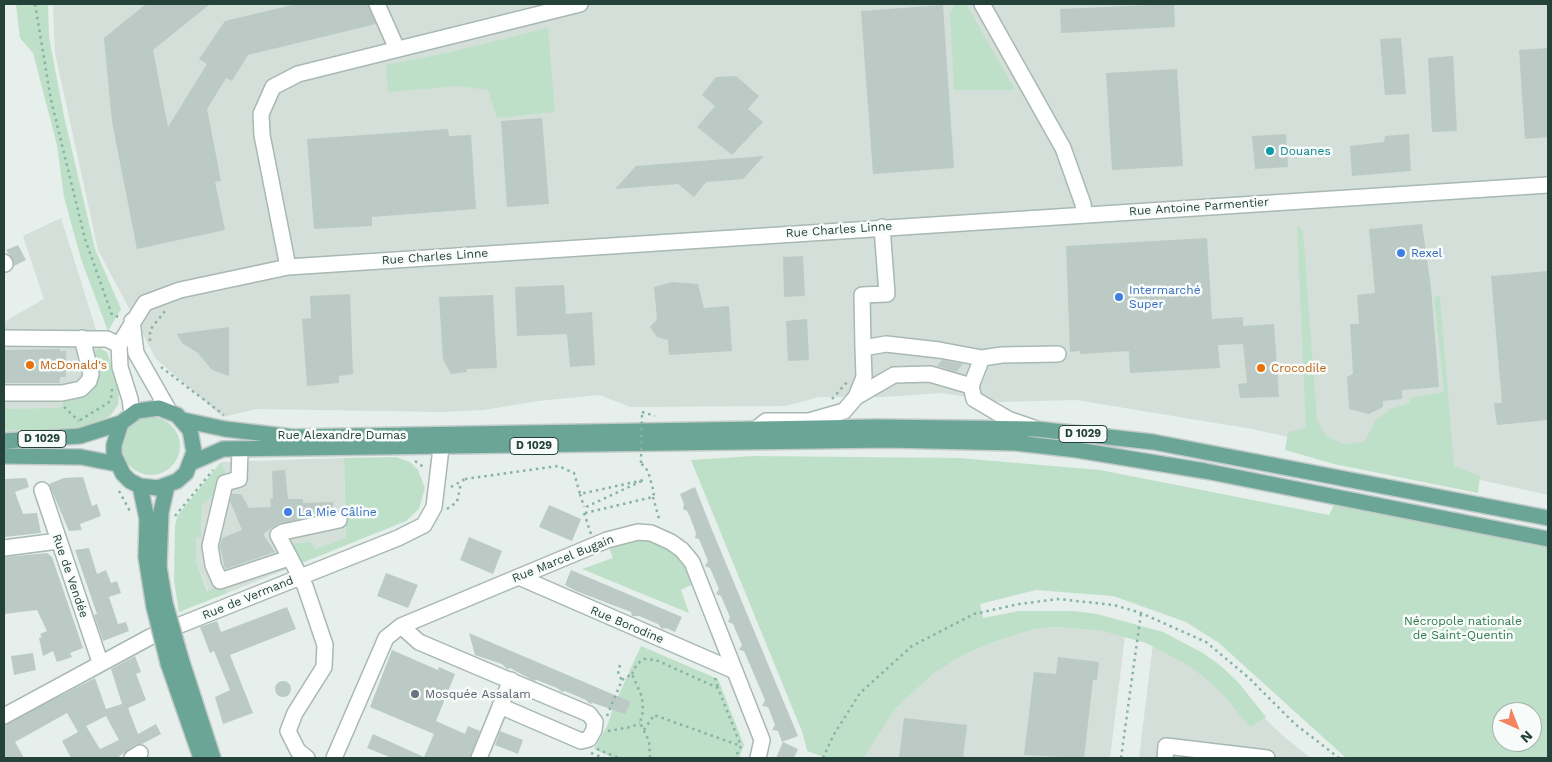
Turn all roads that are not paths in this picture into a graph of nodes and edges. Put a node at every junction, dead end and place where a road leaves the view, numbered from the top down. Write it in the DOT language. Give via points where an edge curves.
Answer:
graph roads {
  1 [pos="377,4"];
  2 [pos="580,4"];
  3 [pos="982,4"];
  4 [pos="397,49"];
  5 [pos="1548,185"];
  6 [pos="1084,214"];
  7 [pos="882,227"];
  8 [pos="288,267"];
  9 [pos="132,321"];
  10 [pos="4,338"];
  11 [pos="82,338"];
  12 [pos="119,345"];
  13 [pos="863,348"];
  14 [pos="1058,354"];
  15 [pos="982,358"];
  16 [pos="970,386"];
  17 [pos="4,393"];
  18 [pos="856,397"];
  19 [pos="169,411"];
  20 [pos="127,419"];
  21 [pos="183,420"];
  22 [pos="756,429"];
  23 [pos="1036,429"];
  24 [pos="4,434"];
  25 [pos="37,439"];
  26 [pos="4,441"];
  27 [pos="442,441"];
  28 [pos="240,450"];
  29 [pos="4,456"];
  30 [pos="191,463"];
  31 [pos="117,464"];
  32 [pos="140,486"];
  33 [pos="167,486"];
  34 [pos="42,490"];
  35 [pos="1548,518"];
  36 [pos="339,520"];
  37 [pos="1548,539"];
  38 [pos="58,542"];
  39 [pos="4,548"];
  40 [pos="289,558"];
  41 [pos="300,577"];
  42 [pos="519,577"];
  43 [pos="159,605"];
  44 [pos="401,626"];
  45 [pos="174,661"];
  46 [pos="100,662"];
  47 [pos="735,671"];
  48 [pos="511,680"];
  49 [pos="500,706"];
  50 [pos="4,716"];
  51 [pos="201,758"];
  52 [pos="213,758"];
  53 [pos="307,758"];
  54 [pos="334,758"];
  55 [pos="478,758"];
  56 [pos="758,758"];
  57 [pos="1165,758"];
  58 [pos="1267,758"];
  1 -- 4 [label="street"];
  2 -- 4 [label="street"];
  3 -- 6 [label="street" via="1064,148 1084,204"];
  4 -- 8 [label="street" via="298,74 273,87 261,114 262,135"];
  5 -- 6 [label="street, Rue Antoine Parmentier"];
  6 -- 7 [label="street, Rue Charles Linne"];
  7 -- 8 [label="street, Rue Charles Linne"];
  7 -- 13 [label="street" via="886,294 862,295"];
  8 -- 9 [label="street, Rue Charles Linne" via="169,293 145,304"];
  9 -- 12 [label="street, Rue Charles Linne"];
  9 -- 19 [label="street" via="136,353"];
  10 -- 11 [label="street"];
  11 -- 12 [label="street" via="107,339"];
  11 -- 17 [label="street" via="89,361 89,381 81,390"];
  12 -- 20 [label="street" via="120,367 130,399"];
  13 -- 15 [label="street" via="886,344"];
  13 -- 18 [label="street" via="864,377"];
  14 -- 15 [label="street"];
  15 -- 16 [label="street"];
  16 -- 18 [label="street" via="930,374 894,375"];
  16 -- 23 [label="street" via="974,399 1008,419"];
  18 -- 22 [label="street" via="844,410 809,421 766,421"];
  19 -- 20 [label="main road" via="148,408"];
  19 -- 21 [label="main road"];
  20 -- 25 [label="main road, D 1029"];
  20 -- 31 [label="main road" via="114,444"];
  21 -- 27 [label="main road, Rue Alexandre Dumas" via="293,437"];
  21 -- 30 [label="main road" via="194,441"];
  22 -- 23 [label="main road, D 1029"];
  22 -- 27 [label="main road, D 1029" via="610,432"];
  23 -- 35 [label="main road, D 1029" via="1153,442"];
  24 -- 25 [label="street" via="27,434"];
  25 -- 26 [label="main road, D 1029"];
  27 -- 28 [label="main road, Rue Alexandre Dumas"];
  27 -- 37 [label="main road, D 1029" via="888,440 1016,443 1205,471"];
  27 -- 41 [label="street, Rue de Vermand" via="434,507 424,525"];
  28 -- 30 [label="main road, Rue Alexandre Dumas" via="223,449"];
  28 -- 40 [label="street" via="239,479 225,483 210,546 220,582"];
  29 -- 31 [label="main road" via="81,456"];
  30 -- 33 [label="main road" via="186,473"];
  31 -- 32 [label="main road" via="123,474"];
  32 -- 33 [label="main road"];
  32 -- 43 [label="main road" via="147,519 146,558"];
  33 -- 43 [label="main road" via="161,512"];
  34 -- 38 [label="street, Rue de Vendée"];
  36 -- 40 [label="street" via="278,535"];
  38 -- 39 [label="street"];
  38 -- 46 [label="street, Rue de Vendée"];
  40 -- 41 [label="street"];
  41 -- 46 [label="street, Rue de Vermand" via="150,637"];
  41 -- 53 [label="street" via="325,645 324,667 288,732 298,751"];
  42 -- 44 [label="street, Rue Marcel Bugain"];
  42 -- 47 [label="street, Rue Borodine"];
  42 -- 47 [label="street, Rue Marcel Bugain" via="594,545 638,532 661,536 682,550 692,562"];
  43 -- 45 [label="main road, bridge"];
  44 -- 48 [label="street" via="419,642"];
  44 -- 54 [label="street, Rue Marcel Bugain" via="386,638"];
  45 -- 51 [label="main road"];
  45 -- 52 [label="main road"];
  46 -- 50 [label="street, Rue de Vermand"];
  47 -- 56 [label="street, Rue Marcel Bugain" via="762,740"];
  48 -- 49 [label="street"];
  48 -- 49 [label="street" via="589,714 595,722 594,730 589,739 580,741"];
  49 -- 55 [label="street"];
  57 -- 58 [label="street" via="1166,746"];
}
